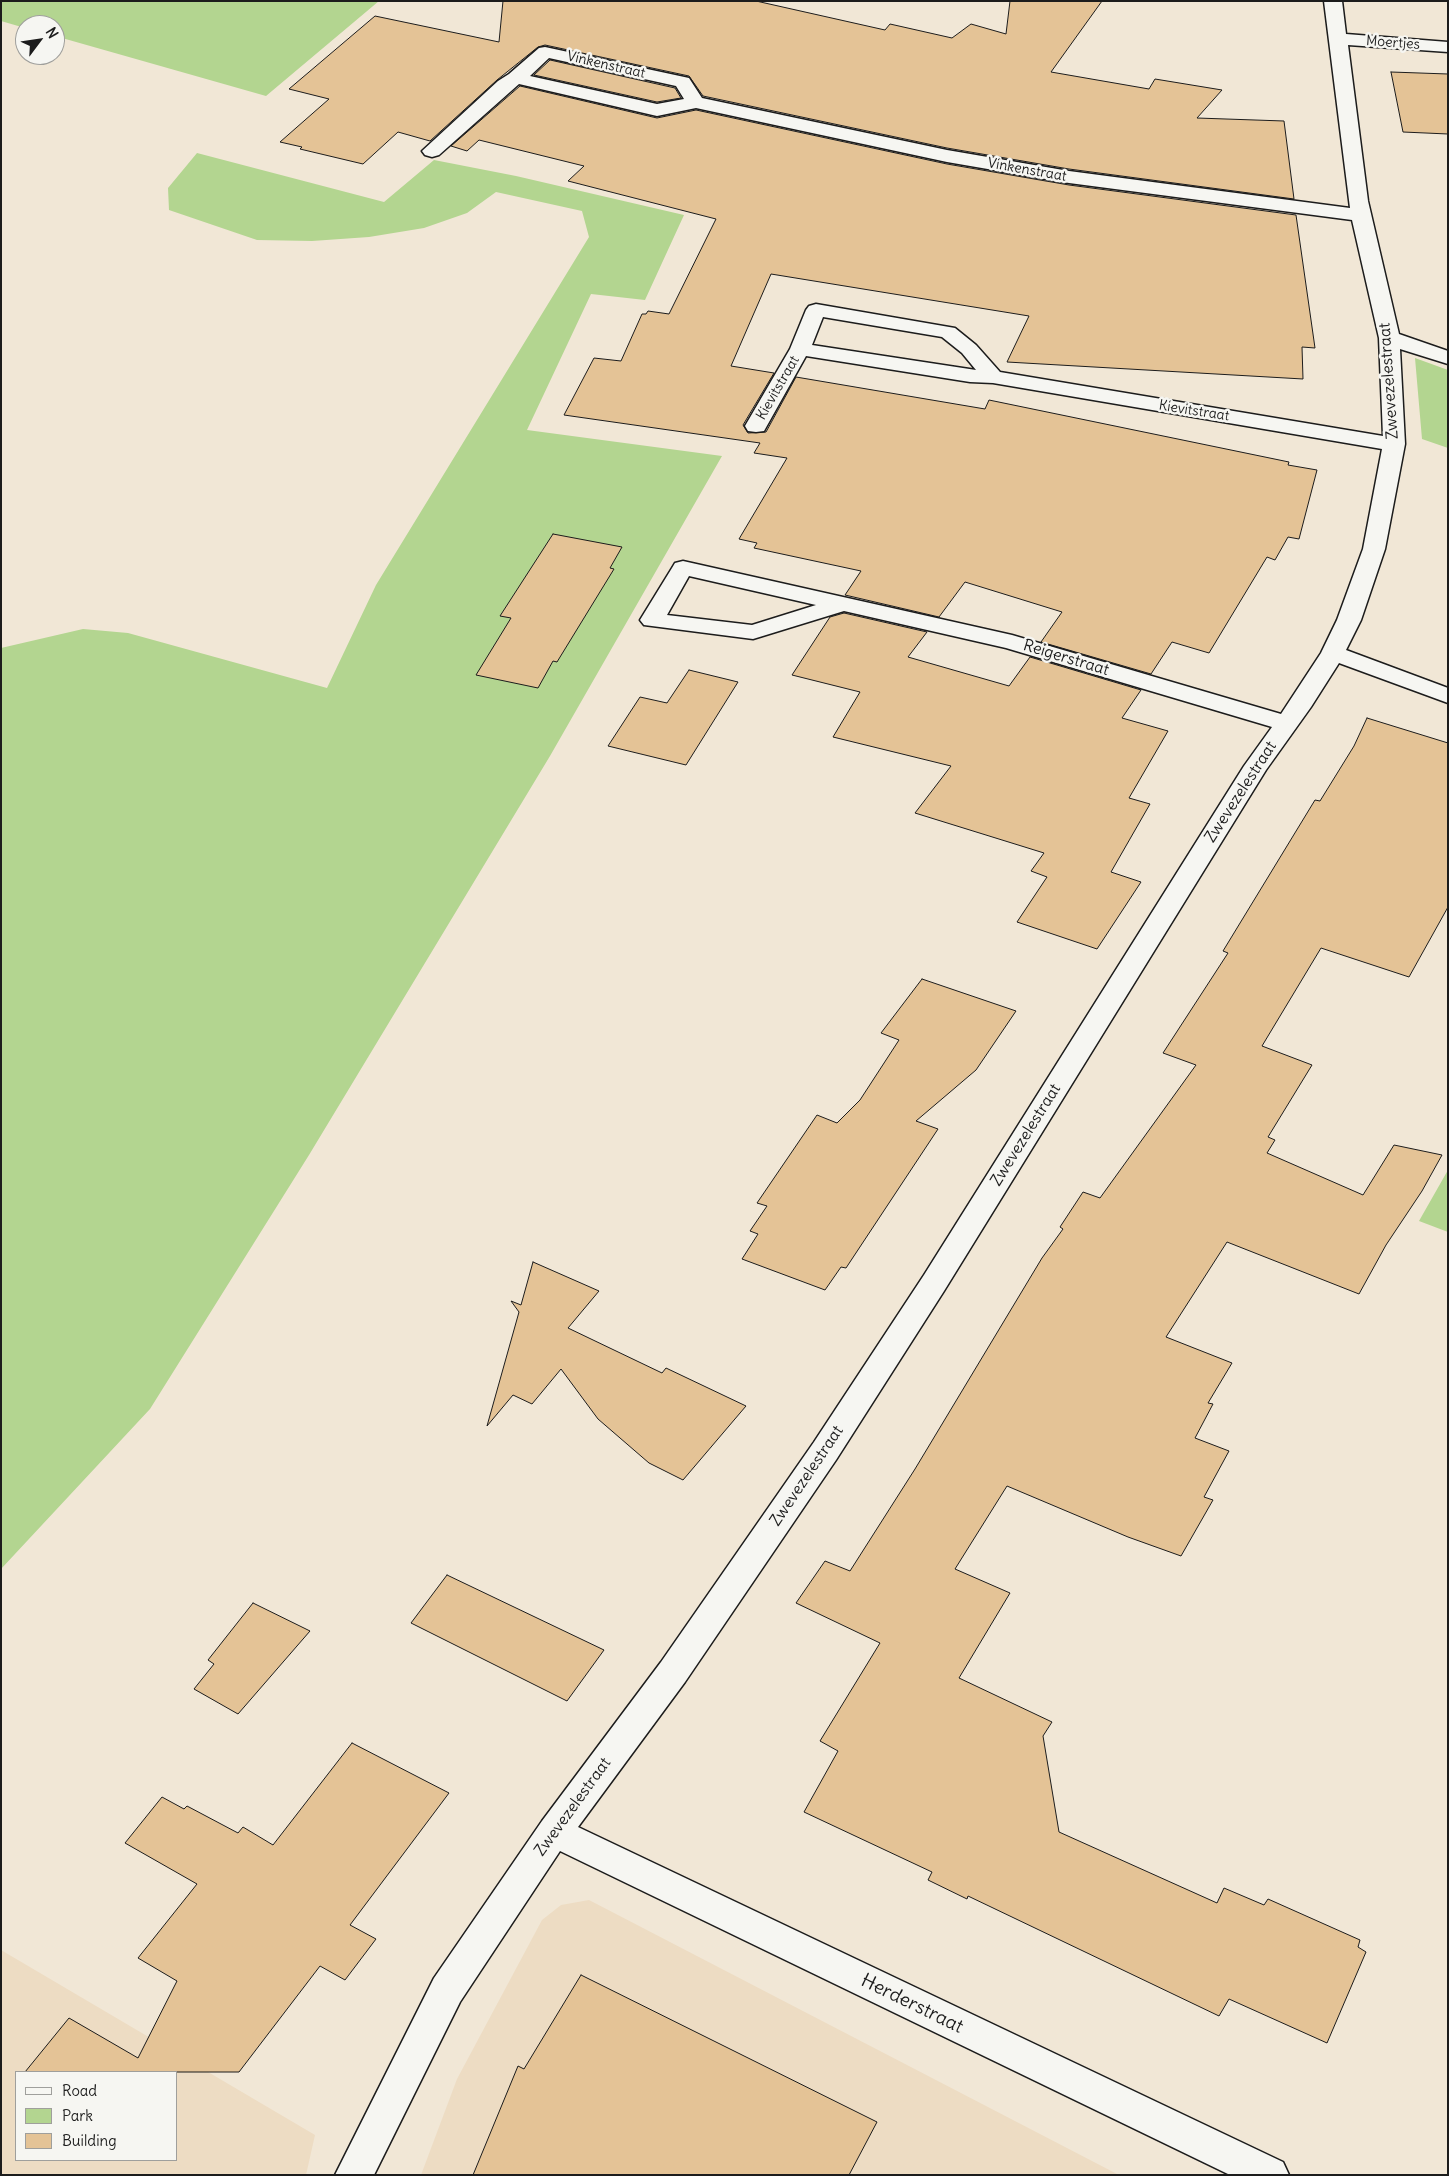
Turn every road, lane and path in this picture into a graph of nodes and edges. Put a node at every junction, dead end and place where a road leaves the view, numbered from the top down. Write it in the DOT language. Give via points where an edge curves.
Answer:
graph roads {
  1 [pos="1333,1"];
  2 [pos="1338,39"];
  3 [pos="1448,47"];
  4 [pos="516,78"];
  5 [pos="696,102"];
  6 [pos="432,151"];
  7 [pos="1362,215"];
  8 [pos="1389,338"];
  9 [pos="800,349"];
  10 [pos="1448,358"];
  11 [pos="992,377"];
  12 [pos="756,426"];
  13 [pos="1394,444"];
  14 [pos="843,604"];
  15 [pos="1333,654"];
  16 [pos="1448,696"];
  17 [pos="1287,724"];
  18 [pos="554,1832"];
  19 [pos="354,2175"];
  20 [pos="1270,2175"];
  1 -- 2 [label="street, Zwevezelestraat"];
  2 -- 3 [label="street, Moertjes"];
  2 -- 7 [label="street, Zwevezelestraat"];
  4 -- 5 [label="street, Vinkenstraat" via="657,110"];
  4 -- 5 [label="street, Vinkenstraat" via="545,52 682,82"];
  4 -- 6 [label="street, Vinkenstraat"];
  5 -- 7 [label="street, Vinkenstraat" via="947,156 1070,177"];
  7 -- 8 [label="street, Zwevezelestraat"];
  8 -- 10 [label="street"];
  8 -- 13 [label="street, Zwevezelestraat"];
  9 -- 11 [label="street, Kievitstraat"];
  9 -- 11 [label="street, Kievitstraat" via="816,310 948,332 969,349"];
  9 -- 12 [label="street, Kievitstraat"];
  11 -- 13 [label="street, Kievitstraat"];
  13 -- 15 [label="street, Zwevezelestraat" via="1374,549 1349,620"];
  14 -- 14 [label="street, Reigerstraat" via="753,632 652,620 683,568"];
  14 -- 17 [label="street, Reigerstraat" via="1012,642"];
  15 -- 16 [label="street"];
  15 -- 17 [label="street, Zwevezelestraat"];
  17 -- 18 [label="street, Zwevezelestraat" via="1256,766 825,1451 673,1672"];
  18 -- 19 [label="street, Zwevezelestraat" via="447,1990"];
  18 -- 20 [label="street, Herderstraat"];
}
